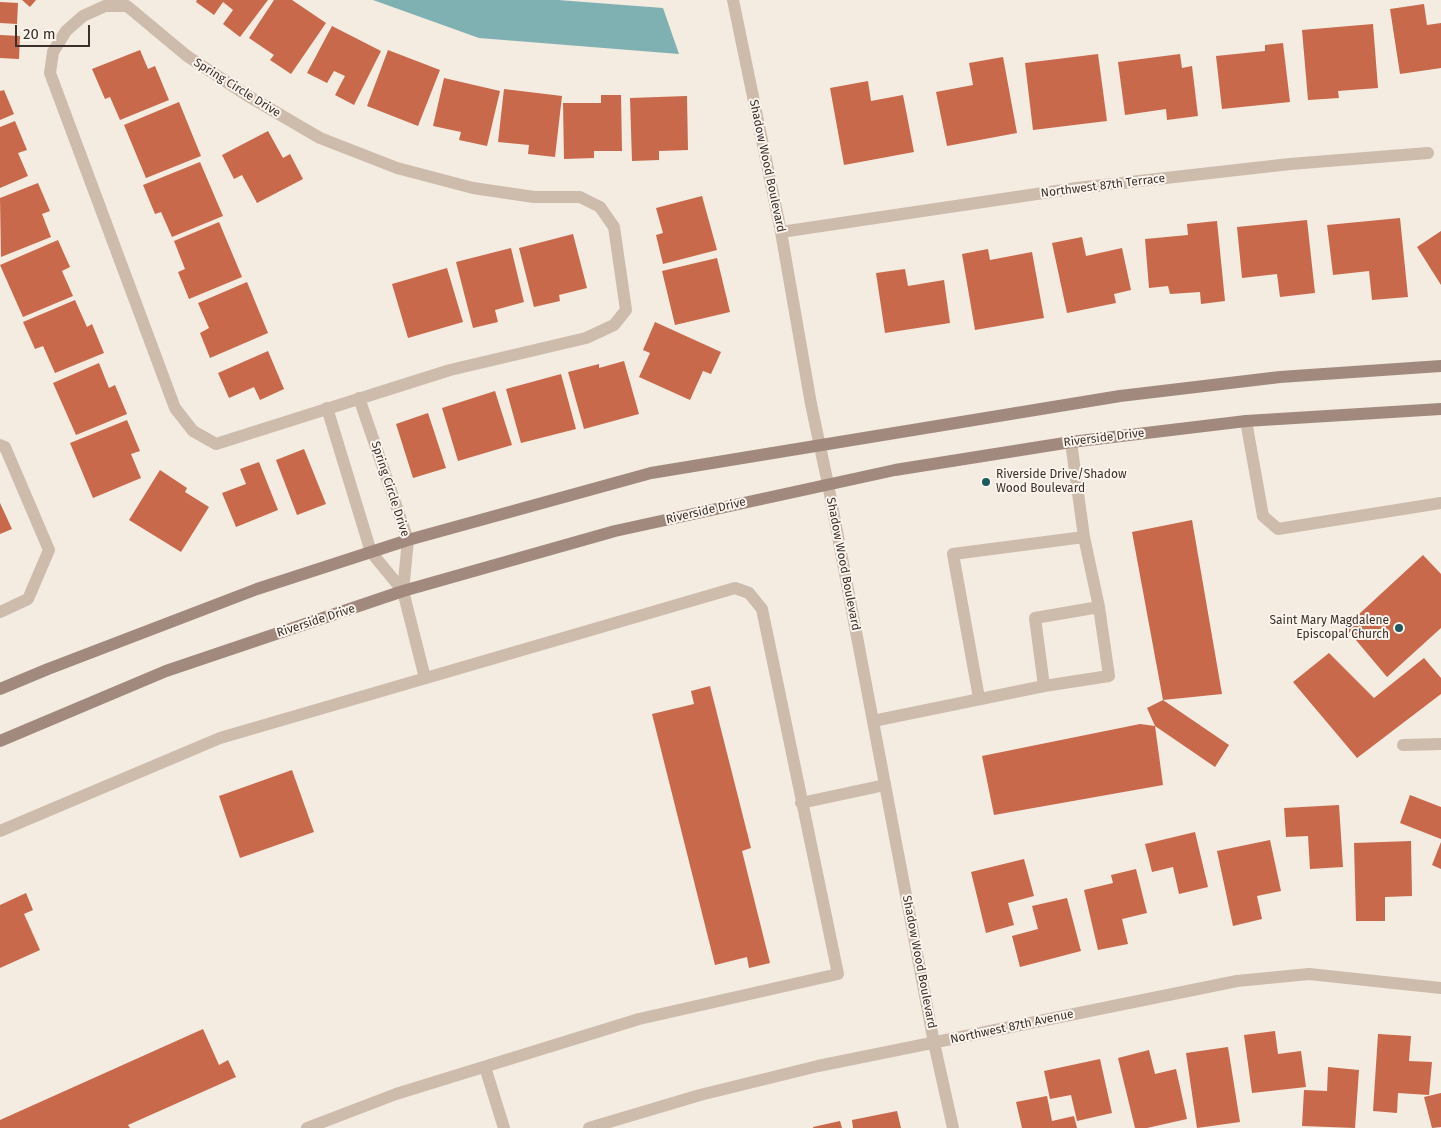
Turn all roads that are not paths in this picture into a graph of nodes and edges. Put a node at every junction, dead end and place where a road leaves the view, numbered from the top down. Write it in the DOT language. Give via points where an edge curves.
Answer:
graph roads {
  1 [pos="733,0"];
  2 [pos="1428,153"];
  3 [pos="781,232"];
  4 [pos="1441,366"];
  5 [pos="360,398"];
  6 [pos="327,408"];
  7 [pos="1441,409"];
  8 [pos="1246,421"];
  9 [pos="1071,442"];
  10 [pos="819,444"];
  11 [pos="0,445"];
  12 [pos="828,484"];
  13 [pos="1441,503"];
  14 [pos="1084,536"];
  15 [pos="408,540"];
  16 [pos="371,552"];
  17 [pos="403,591"];
  18 [pos="1099,607"];
  19 [pos="0,612"];
  20 [pos="425,678"];
  21 [pos="1044,686"];
  22 [pos="0,689"];
  23 [pos="979,698"];
  24 [pos="873,720"];
  25 [pos="0,742"];
  26 [pos="1441,744"];
  27 [pos="1403,745"];
  28 [pos="885,785"];
  29 [pos="801,803"];
  30 [pos="0,831"];
  31 [pos="1441,988"];
  32 [pos="934,1043"];
  33 [pos="485,1067"];
  34 [pos="308,1128"];
  35 [pos="504,1128"];
  36 [pos="589,1128"];
  37 [pos="953,1128"];
  1 -- 3 [label="street, Shadow Wood Boulevard"];
  2 -- 3 [label="street, Northwest 87th Terrace" via="1290,164 1077,188"];
  3 -- 10 [label="street, Shadow Wood Boulevard"];
  4 -- 10 [label="street" via="1280,377 1120,396"];
  5 -- 6 [label="street, Spring Circle Drive"];
  5 -- 6 [label="street, Spring Circle Drive" via="450,370 586,338 614,325 626,310 614,227 600,208 580,197 534,197 472,188 397,168 320,138 187,56 127,6 105,6 83,16 66,31 54,52 50,73 175,408 193,430 216,444"];
  5 -- 15 [label="street, Spring Circle Drive"];
  6 -- 16 [label="street"];
  7 -- 8 [label="street, Riverside Drive"];
  8 -- 9 [label="street, Riverside Drive"];
  8 -- 13 [label="street" via="1263,516 1278,529"];
  9 -- 12 [label="street, Riverside Drive"];
  9 -- 14 [label="street"];
  10 -- 12 [label="street, Shadow Wood Boulevard"];
  10 -- 15 [label="street" via="651,473"];
  11 -- 19 [label="street" via="5,447 49,550 28,599"];
  12 -- 17 [label="street, Riverside Drive" via="615,532"];
  12 -- 24 [label="street, Shadow Wood Boulevard"];
  14 -- 18 [label="street"];
  14 -- 23 [label="street" via="952,554"];
  15 -- 16 [label="street"];
  15 -- 17 [label="street, Spring Circle Drive"];
  16 -- 17 [label="street"];
  16 -- 22 [label="street" via="257,589"];
  17 -- 20 [label="street"];
  17 -- 25 [label="street, Riverside Drive" via="166,671"];
  18 -- 21 [label="street" via="1035,618"];
  18 -- 21 [label="street" via="1109,676"];
  20 -- 29 [label="street" via="735,588 749,593 762,609"];
  20 -- 30 [label="street" via="220,738"];
  21 -- 23 [label="street"];
  23 -- 24 [label="street"];
  24 -- 28 [label="street, Shadow Wood Boulevard"];
  26 -- 27 [label="street"];
  28 -- 29 [label="street"];
  28 -- 32 [label="street, Shadow Wood Boulevard"];
  29 -- 33 [label="street" via="838,974 639,1019"];
  31 -- 32 [label="street, Northwest 87th Avenue" via="1309,974 1237,981"];
  32 -- 36 [label="street, Northwest 87th Avenue" via="709,1092"];
  32 -- 37 [label="street, Shadow Wood Boulevard"];
  33 -- 34 [label="street" via="396,1094"];
  33 -- 35 [label="street"];
}
